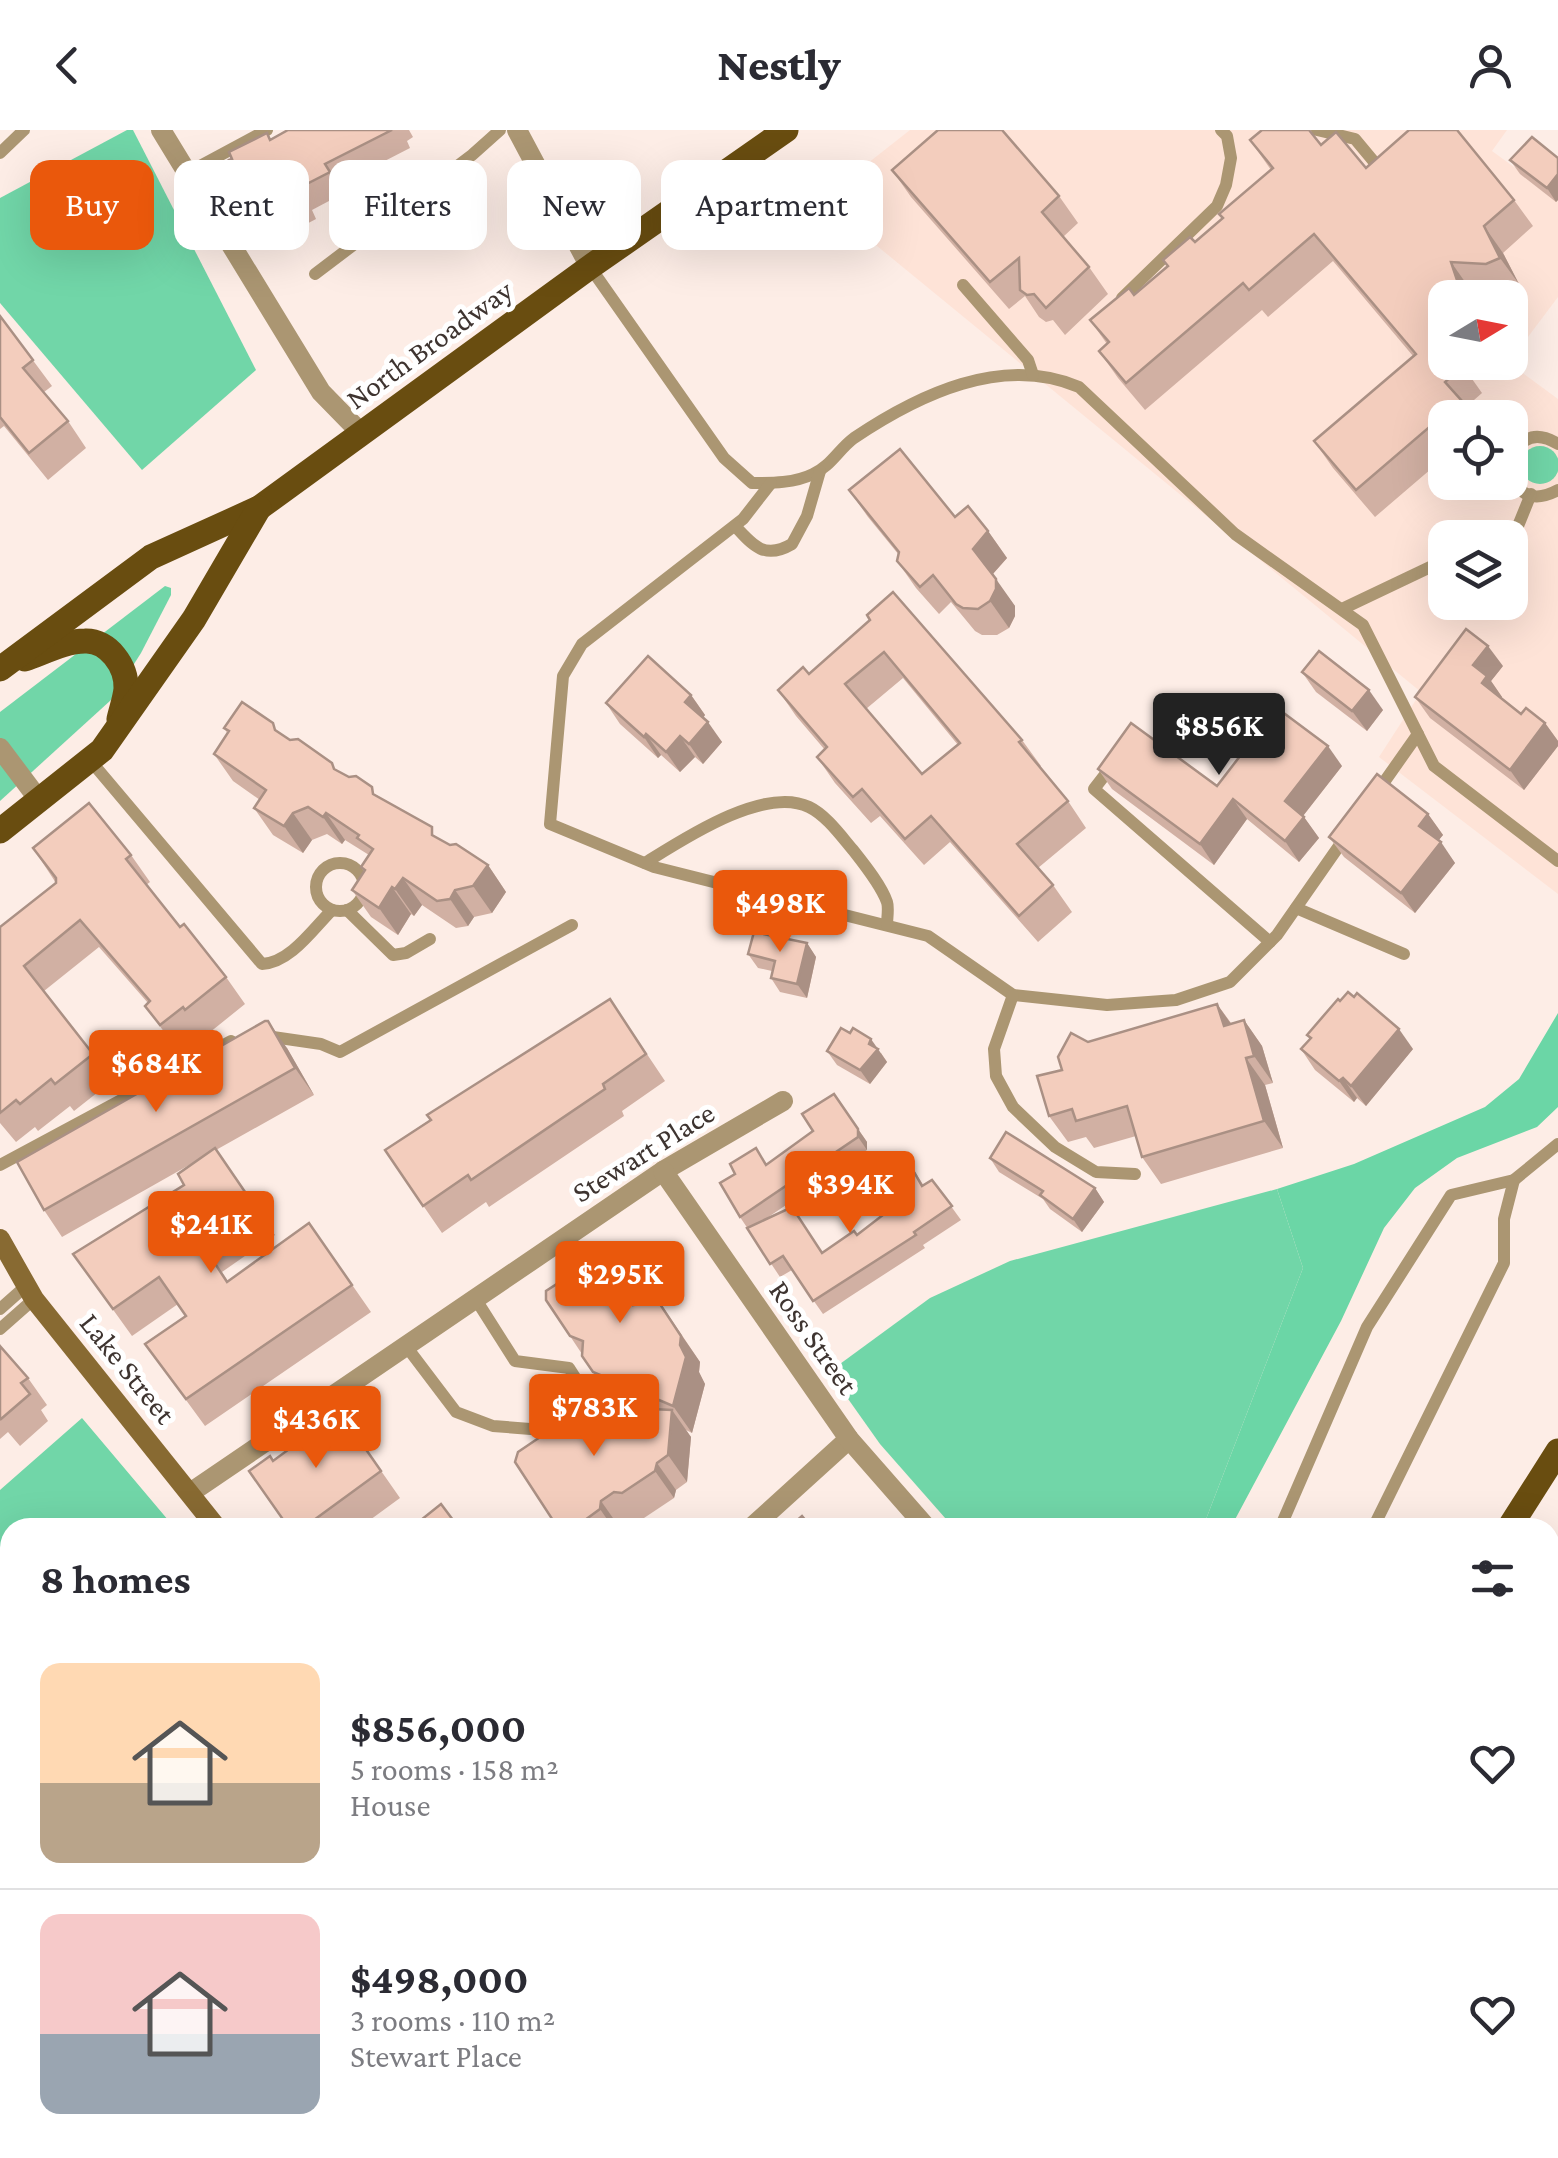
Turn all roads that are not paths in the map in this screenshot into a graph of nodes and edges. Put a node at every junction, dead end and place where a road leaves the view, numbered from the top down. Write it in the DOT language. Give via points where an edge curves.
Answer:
graph roads {
  1 [pos="24,130"];
  2 [pos="160,130"];
  3 [pos="268,130"];
  4 [pos="500,130"];
  5 [pos="517,130"];
  6 [pos="786,130"];
  7 [pos="1223,130"];
  8 [pos="1317,130"];
  9 [pos="0,153"];
  10 [pos="180,160"];
  11 [pos="212,160"];
  12 [pos="1376,163"];
  13 [pos="234,250"];
  14 [pos="590,267"];
  15 [pos="314,274"];
  16 [pos="963,285"];
  17 [pos="1122,298"];
  18 [pos="1033,375"];
  19 [pos="361,433"];
  20 [pos="1558,444"];
  21 [pos="820,471"];
  22 [pos="771,483"];
  23 [pos="1558,490"];
  24 [pos="1531,494"];
  25 [pos="259,508"];
  26 [pos="1520,520"];
  27 [pos="735,526"];
  28 [pos="1428,568"];
  29 [pos="1342,609"];
  30 [pos="1,668"];
  31 [pos="1418,734"];
  32 [pos="1130,746"];
  33 [pos="0,748"];
  34 [pos="96,755"];
  35 [pos="39,800"];
  36 [pos="1362,813"];
  37 [pos="1352,829"];
  38 [pos="0,832"];
  39 [pos="1558,861"];
  40 [pos="645,863"];
  41 [pos="1296,908"];
  42 [pos="572,925"];
  43 [pos="886,925"];
  44 [pos="430,939"];
  45 [pos="1270,942"];
  46 [pos="1404,954"];
  47 [pos="1013,996"];
  48 [pos="783,1100"];
  49 [pos="1558,1144"];
  50 [pos="0,1165"];
  51 [pos="663,1171"];
  52 [pos="1136,1174"];
  53 [pos="1514,1180"];
  54 [pos="0,1239"];
  55 [pos="30,1292"];
  56 [pos="475,1298"];
  57 [pos="0,1309"];
  58 [pos="0,1329"];
  59 [pos="406,1346"];
  60 [pos="849,1439"];
  61 [pos="1558,1451"];
  62 [pos="190,1492"];
  63 [pos="210,1518"];
  64 [pos="762,1518"];
  65 [pos="918,1518"];
  66 [pos="1284,1518"];
  67 [pos="1378,1518"];
  68 [pos="1516,1518"];
  1 -- 9 [label="lane"];
  2 -- 10 [label="street"];
  3 -- 11 [label="lane"];
  4 -- 15 [label="lane"];
  5 -- 14 [label="street"];
  6 -- 14 [label="main road, North Broadway"];
  7 -- 17 [label="lane" via="1231,158 1217,206"];
  8 -- 12 [label="lane" via="1355,139"];
  13 -- 19 [label="street" via="320,392"];
  14 -- 19 [label="main road, North Broadway"];
  14 -- 22 [label="lane" via="724,458 752,483"];
  16 -- 18 [label="lane" via="1028,360"];
  18 -- 21 [label="lane" via="989,376 934,394 850,441"];
  18 -- 29 [label="lane" via="1078,387 1234,534"];
  19 -- 25 [label="main road, North Broadway"];
  20 -- 24 [label="lane" via="1536,438 1513,455 1516,484"];
  21 -- 22 [label="lane"];
  21 -- 27 [label="lane" via="792,544 769,553 756,550"];
  22 -- 27 [label="lane"];
  23 -- 24 [label="lane"];
  24 -- 26 [label="lane"];
  25 -- 30 [label="main road, North Broadway" via="151,556"];
  25 -- 34 [label="main road, North Broadway" via="194,619"];
  27 -- 40 [label="lane" via="582,644 563,676 550,824"];
  28 -- 29 [label="lane"];
  29 -- 31 [label="lane" via="1363,625"];
  30 -- 34 [label="main road" via="87,640 113,653 126,687 117,725"];
  31 -- 36 [label="lane"];
  31 -- 39 [label="lane" via="1441,772"];
  32 -- 45 [label="lane" via="1094,789"];
  33 -- 35 [label="street"];
  34 -- 35 [label="main road, North Broadway"];
  34 -- 44 [label="lane" via="262,964 284,957 340,910 393,955"];
  35 -- 38 [label="main road, North Broadway"];
  37 -- 41 [label="lane"];
  40 -- 43 [label="lane"];
  40 -- 43 [label="lane" via="750,808 808,806 861,860 888,903"];
  41 -- 45 [label="lane"];
  41 -- 46 [label="lane"];
  42 -- 50 [label="lane" via="340,1052 266,1036 236,1039"];
  43 -- 47 [label="lane" via="928,936"];
  45 -- 47 [label="lane" via="1230,982 1176,1000 1107,1005"];
  47 -- 52 [label="lane" via="994,1050 996,1076 1012,1107 1055,1147 1096,1172"];
  48 -- 51 [label="street, Stewart Place"];
  49 -- 53 [label="lane"];
  51 -- 56 [label="street, Stewart Place"];
  51 -- 60 [label="street, Ross Street"];
  53 -- 66 [label="lane" via="1452,1195 1368,1327"];
  53 -- 67 [label="lane" via="1504,1219 1504,1263"];
  54 -- 55 [label="main road, Lake Street"];
  55 -- 57 [label="lane"];
  55 -- 58 [label="lane"];
  55 -- 62 [label="main road, Lake Street"];
  56 -- 59 [label="street, Stewart Place"];
  56 -- 59 [label="lane" via="514,1361 569,1368 584,1390 580,1421 540,1430 493,1426 456,1412"];
  59 -- 62 [label="street, Stewart Place"];
  60 -- 64 [label="street"];
  60 -- 65 [label="street, Ross Street"];
  61 -- 68 [label="main road"];
  62 -- 63 [label="main road, Lake Street"];
}
